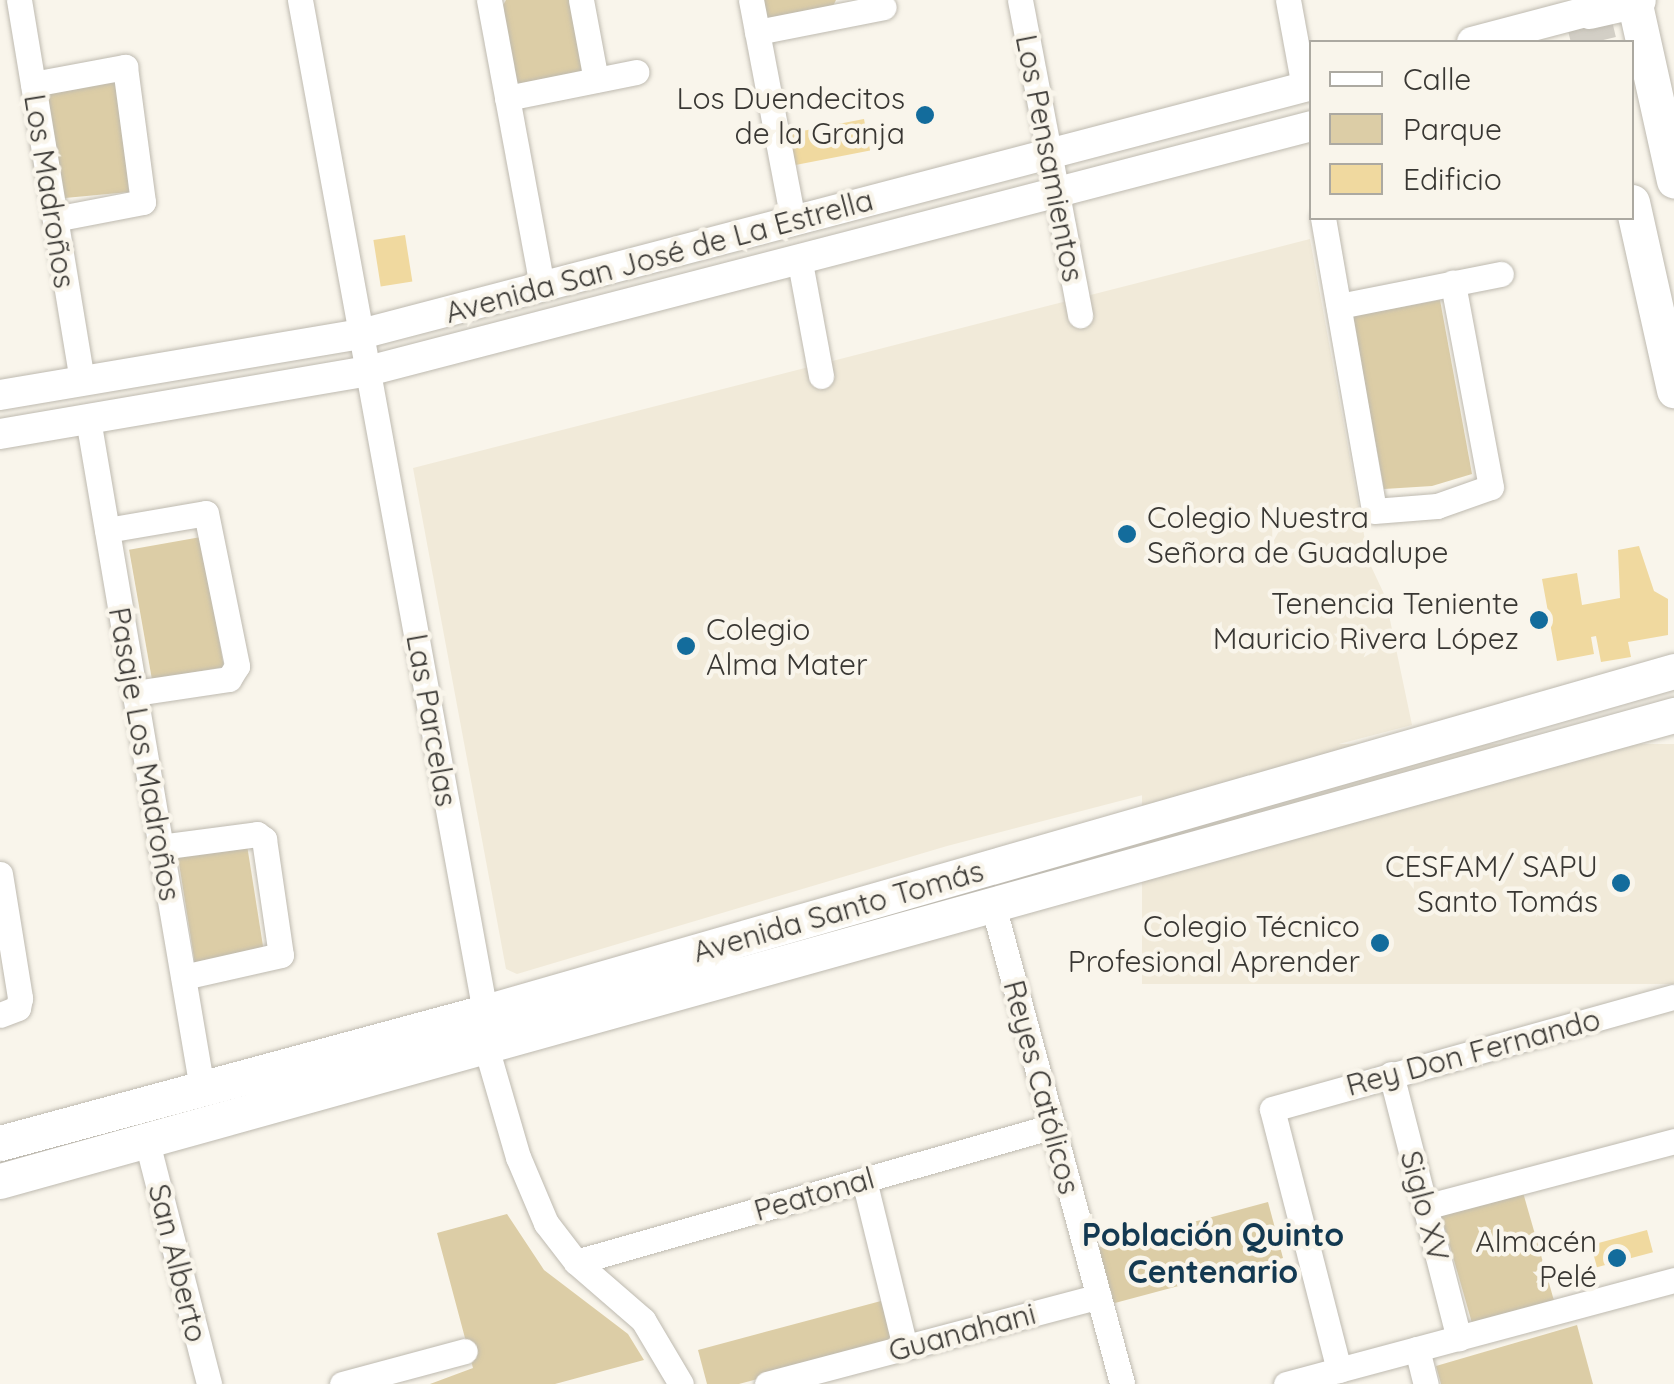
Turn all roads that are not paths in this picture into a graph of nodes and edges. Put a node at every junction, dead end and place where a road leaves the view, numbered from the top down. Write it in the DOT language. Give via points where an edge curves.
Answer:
graph roads {
  1 [pos="19,0"];
  2 [pos="300,0"];
  3 [pos="489,0"];
  4 [pos="581,0"];
  5 [pos="751,0"];
  6 [pos="1020,0"];
  7 [pos="1288,0"];
  8 [pos="1635,0"];
  9 [pos="843,7"];
  10 [pos="884,7"];
  11 [pos="1590,18"];
  12 [pos="757,32"];
  13 [pos="1650,39"];
  14 [pos="1482,40"];
  15 [pos="636,72"];
  16 [pos="596,80"];
  17 [pos="33,84"];
  18 [pos="1308,86"];
  19 [pos="508,98"];
  20 [pos="1309,134"];
  21 [pos="1048,155"];
  22 [pos="1674,181"];
  23 [pos="1054,190"];
  24 [pos="1634,211"];
  25 [pos="55,218"];
  26 [pos="1323,220"];
  27 [pos="793,221"];
  28 [pos="799,257"];
  29 [pos="1501,274"];
  30 [pos="1453,284"];
  31 [pos="542,286"];
  32 [pos="1339,306"];
  33 [pos="1080,315"];
  34 [pos="361,334"];
  35 [pos="368,370"];
  36 [pos="822,376"];
  37 [pos="82,382"];
  38 [pos="1674,390"];
  39 [pos="0,396"];
  40 [pos="88,419"];
  41 [pos="0,434"];
  42 [pos="107,530"];
  43 [pos="1674,671"];
  44 [pos="135,693"];
  45 [pos="1674,715"];
  46 [pos="160,847"];
  47 [pos="0,874"];
  48 [pos="993,906"];
  49 [pos="183,977"];
  50 [pos="1674,997"];
  51 [pos="0,1015"];
  52 [pos="485,1030"];
  53 [pos="1391,1074"];
  54 [pos="202,1089"];
  55 [pos="1052,1126"];
  56 [pos="1674,1141"];
  57 [pos="147,1142"];
  58 [pos="0,1143"];
  59 [pos="0,1180"];
  60 [pos="864,1180"];
  61 [pos="1425,1207"];
  62 [pos="576,1262"];
  63 [pos="1674,1280"];
  64 [pos="1098,1296"];
  65 [pos="1460,1338"];
  66 [pos="905,1347"];
  67 [pos="1417,1349"];
  68 [pos="465,1350"];
  69 [pos="1340,1370"];
  70 [pos="209,1384"];
  71 [pos="342,1384"];
  72 [pos="681,1384"];
  73 [pos="766,1384"];
  74 [pos="1122,1384"];
  75 [pos="1286,1384"];
  76 [pos="1426,1384"];
  1 -- 17 [label="street, Los Madroños"];
  2 -- 34 [label="street, Las Parcelas"];
  3 -- 19 [label="street"];
  4 -- 16 [label="street"];
  5 -- 12 [label="street"];
  6 -- 21 [label="street, Los Pensamientos"];
  7 -- 18 [label="street"];
  8 -- 11 [label="main road"];
  8 -- 13 [label="main road"];
  9 -- 10 [label="street"];
  9 -- 12 [label="street"];
  11 -- 14 [label="street"];
  12 -- 27 [label="street"];
  13 -- 22 [label="main road"];
  15 -- 16 [label="street"];
  16 -- 19 [label="street"];
  17 -- 25 [label="street, Los Madroños"];
  17 -- 25 [label="street" via="126,67 144,202"];
  18 -- 21 [label="street, Avenida San José de La Estrella"];
  19 -- 31 [label="street"];
  20 -- 23 [label="street, Avenida San José de La Estrella"];
  21 -- 23 [label="street, Los Pensamientos"];
  21 -- 27 [label="street, Avenida San José de La Estrella"];
  23 -- 28 [label="street, Avenida San José de La Estrella"];
  23 -- 33 [label="street, Los Pensamientos"];
  24 -- 38 [label="main road"];
  25 -- 37 [label="street, Los Madroños"];
  26 -- 32 [label="street"];
  27 -- 31 [label="street, Avenida San José de La Estrella"];
  28 -- 35 [label="street, Avenida San José de La Estrella"];
  28 -- 36 [label="street"];
  29 -- 30 [label="street"];
  30 -- 32 [label="street"];
  30 -- 32 [label="street" via="1491,487 1437,506 1374,510"];
  31 -- 34 [label="street, Avenida San José de La Estrella"];
  34 -- 35 [label="street, Las Parcelas"];
  34 -- 37 [label="street, Avenida San José de La Estrella"];
  35 -- 40 [label="street, Avenida San José de La Estrella"];
  35 -- 52 [label="street, Las Parcelas"];
  37 -- 39 [label="street, Avenida San José de La Estrella"];
  40 -- 41 [label="street, Avenida San José de La Estrella"];
  40 -- 42 [label="street, Pasaje Los Madroños"];
  42 -- 44 [label="street, Pasaje Los Madroños"];
  42 -- 44 [label="street" via="206,512 237,666 229,679"];
  43 -- 52 [label="main road, Avenida Santo Tomás"];
  44 -- 46 [label="street, Pasaje Los Madroños"];
  45 -- 48 [label="main road, Avenida Santo Tomás"];
  46 -- 49 [label="street, Pasaje Los Madroños"];
  46 -- 49 [label="street" via="257,834 267,857 282,955"];
  47 -- 51 [label="street" via="20,998 18,1008"];
  48 -- 52 [label="main road, Avenida Santo Tomás"];
  48 -- 55 [label="street, Reyes Católicos"];
  49 -- 54 [label="street, Pasaje Los Madroños"];
  50 -- 53 [label="street, Rey Don Fernando"];
  52 -- 54 [label="main road, Avenida Santo Tomás"];
  52 -- 57 [label="main road, Avenida Santo Tomás"];
  52 -- 62 [label="street, Las Parcelas" via="526,1180 546,1223"];
  53 -- 61 [label="street, Siglo XV"];
  53 -- 69 [label="street, Rey Don Fernando" via="1272,1109"];
  54 -- 58 [label="main road, Avenida Santo Tomás"];
  55 -- 60 [label="street, Peatonal"];
  55 -- 64 [label="street, Reyes Católicos"];
  56 -- 61 [label="street"];
  57 -- 59 [label="main road, Avenida Santo Tomás"];
  57 -- 70 [label="street, San Alberto"];
  60 -- 62 [label="street, Peatonal"];
  60 -- 66 [label="street"];
  61 -- 65 [label="street, Siglo XV"];
  62 -- 72 [label="street, Las Parcelas" via="643,1320"];
  63 -- 65 [label="street"];
  64 -- 66 [label="street, Guanahani"];
  64 -- 74 [label="street, Reyes Católicos"];
  65 -- 67 [label="street"];
  66 -- 73 [label="street, Guanahani"];
  67 -- 69 [label="street"];
  67 -- 76 [label="street"];
  68 -- 71 [label="street"];
  69 -- 75 [label="street"];
}
